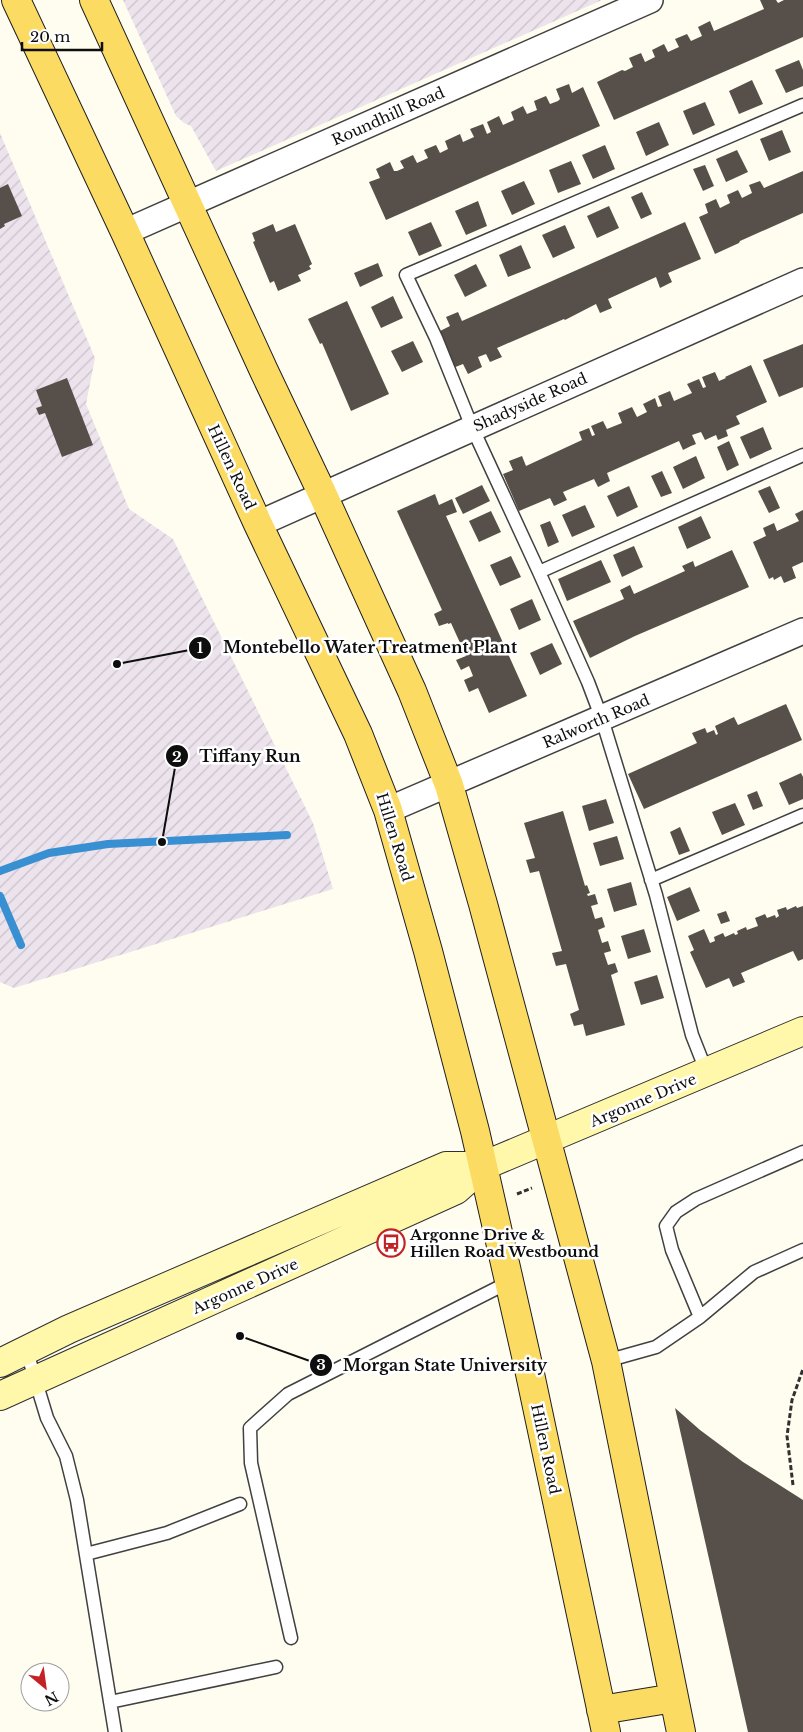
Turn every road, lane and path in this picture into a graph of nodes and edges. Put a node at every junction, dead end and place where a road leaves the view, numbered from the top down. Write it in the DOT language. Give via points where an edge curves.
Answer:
graph roads {
  1 [pos="16,0"];
  2 [pos="94,0"];
  3 [pos="650,0"];
  4 [pos="803,105"];
  5 [pos="188,205"];
  6 [pos="125,232"];
  7 [pos="803,281"];
  8 [pos="472,427"];
  9 [pos="803,455"];
  10 [pos="323,495"];
  11 [pos="258,524"];
  12 [pos="539,572"];
  13 [pos="803,630"];
  14 [pos="602,718"];
  15 [pos="449,785"];
  16 [pos="388,810"];
  17 [pos="803,815"];
  18 [pos="651,880"];
  19 [pos="803,1031"];
  20 [pos="707,1073"];
  21 [pos="547,1140"];
  22 [pos="803,1152"];
  23 [pos="483,1166"];
  24 [pos="534,1188"];
  25 [pos="516,1194"];
  26 [pos="803,1250"];
  27 [pos="509,1282"];
  28 [pos="700,1317"];
  29 [pos="26,1349"];
  30 [pos="606,1361"];
  31 [pos="0,1363"];
  32 [pos="803,1369"];
  33 [pos="35,1380"];
  34 [pos="0,1396"];
  35 [pos="793,1485"];
  36 [pos="240,1504"];
  37 [pos="86,1554"];
  38 [pos="291,1638"];
  39 [pos="276,1667"];
  40 [pos="674,1698"];
  41 [pos="110,1702"];
  42 [pos="603,1721"];
  43 [pos="115,1732"];
  44 [pos="681,1732"];
  1 -- 6 [label="main road, Hillen Road"];
  2 -- 5 [label="main road"];
  3 -- 5 [label="street, Roundhill Road"];
  4 -- 8 [label="lane" via="406,275"];
  5 -- 6 [label="street, Roundhill Road"];
  5 -- 10 [label="main road"];
  6 -- 11 [label="main road, Hillen Road"];
  7 -- 8 [label="street, Shadyside Road"];
  8 -- 10 [label="street, Shadyside Road"];
  8 -- 12 [label="lane"];
  9 -- 12 [label="lane"];
  10 -- 11 [label="street, Shadyside Road"];
  10 -- 15 [label="main road" via="412,691"];
  11 -- 16 [label="main road, Hillen Road" via="358,734"];
  12 -- 14 [label="lane"];
  13 -- 14 [label="street, Ralworth Road"];
  14 -- 15 [label="street, Ralworth Road"];
  14 -- 18 [label="lane"];
  15 -- 16 [label="street, Ralworth Road"];
  15 -- 21 [label="main road"];
  16 -- 23 [label="main road, Hillen Road"];
  17 -- 18 [label="lane"];
  18 -- 20 [label="lane" via="692,1035"];
  19 -- 20 [label="main road, Argonne Drive"];
  20 -- 21 [label="main road, Argonne Drive"];
  21 -- 23 [label="main road, Argonne Drive"];
  21 -- 30 [label="main road"];
  22 -- 28 [label="lane" via="696,1200 676,1212 666,1226 672,1250"];
  23 -- 27 [label="main road, Hillen Road"];
  23 -- 29 [label="main road, Argonne Drive" via="446,1166"];
  23 -- 33 [label="main road, Argonne Drive" via="456,1190"];
  24 -- 25 [label="path"];
  26 -- 28 [label="lane" via="754,1272"];
  27 -- 38 [label="lane" via="288,1394 250,1428 251,1464"];
  27 -- 42 [label="main road, Hillen Road"];
  28 -- 30 [label="lane" via="656,1347"];
  29 -- 31 [label="main road, Argonne Drive"];
  29 -- 33 [label="lane"];
  30 -- 40 [label="main road"];
  32 -- 35 [label="path" via="792,1400 787,1436"];
  33 -- 34 [label="main road, Argonne Drive"];
  33 -- 37 [label="lane" via="47,1418 66,1456"];
  36 -- 37 [label="lane" via="167,1533"];
  37 -- 41 [label="lane"];
  39 -- 41 [label="lane"];
  40 -- 42 [label="main road"];
  40 -- 44 [label="main road"];
  41 -- 43 [label="lane"];
}
